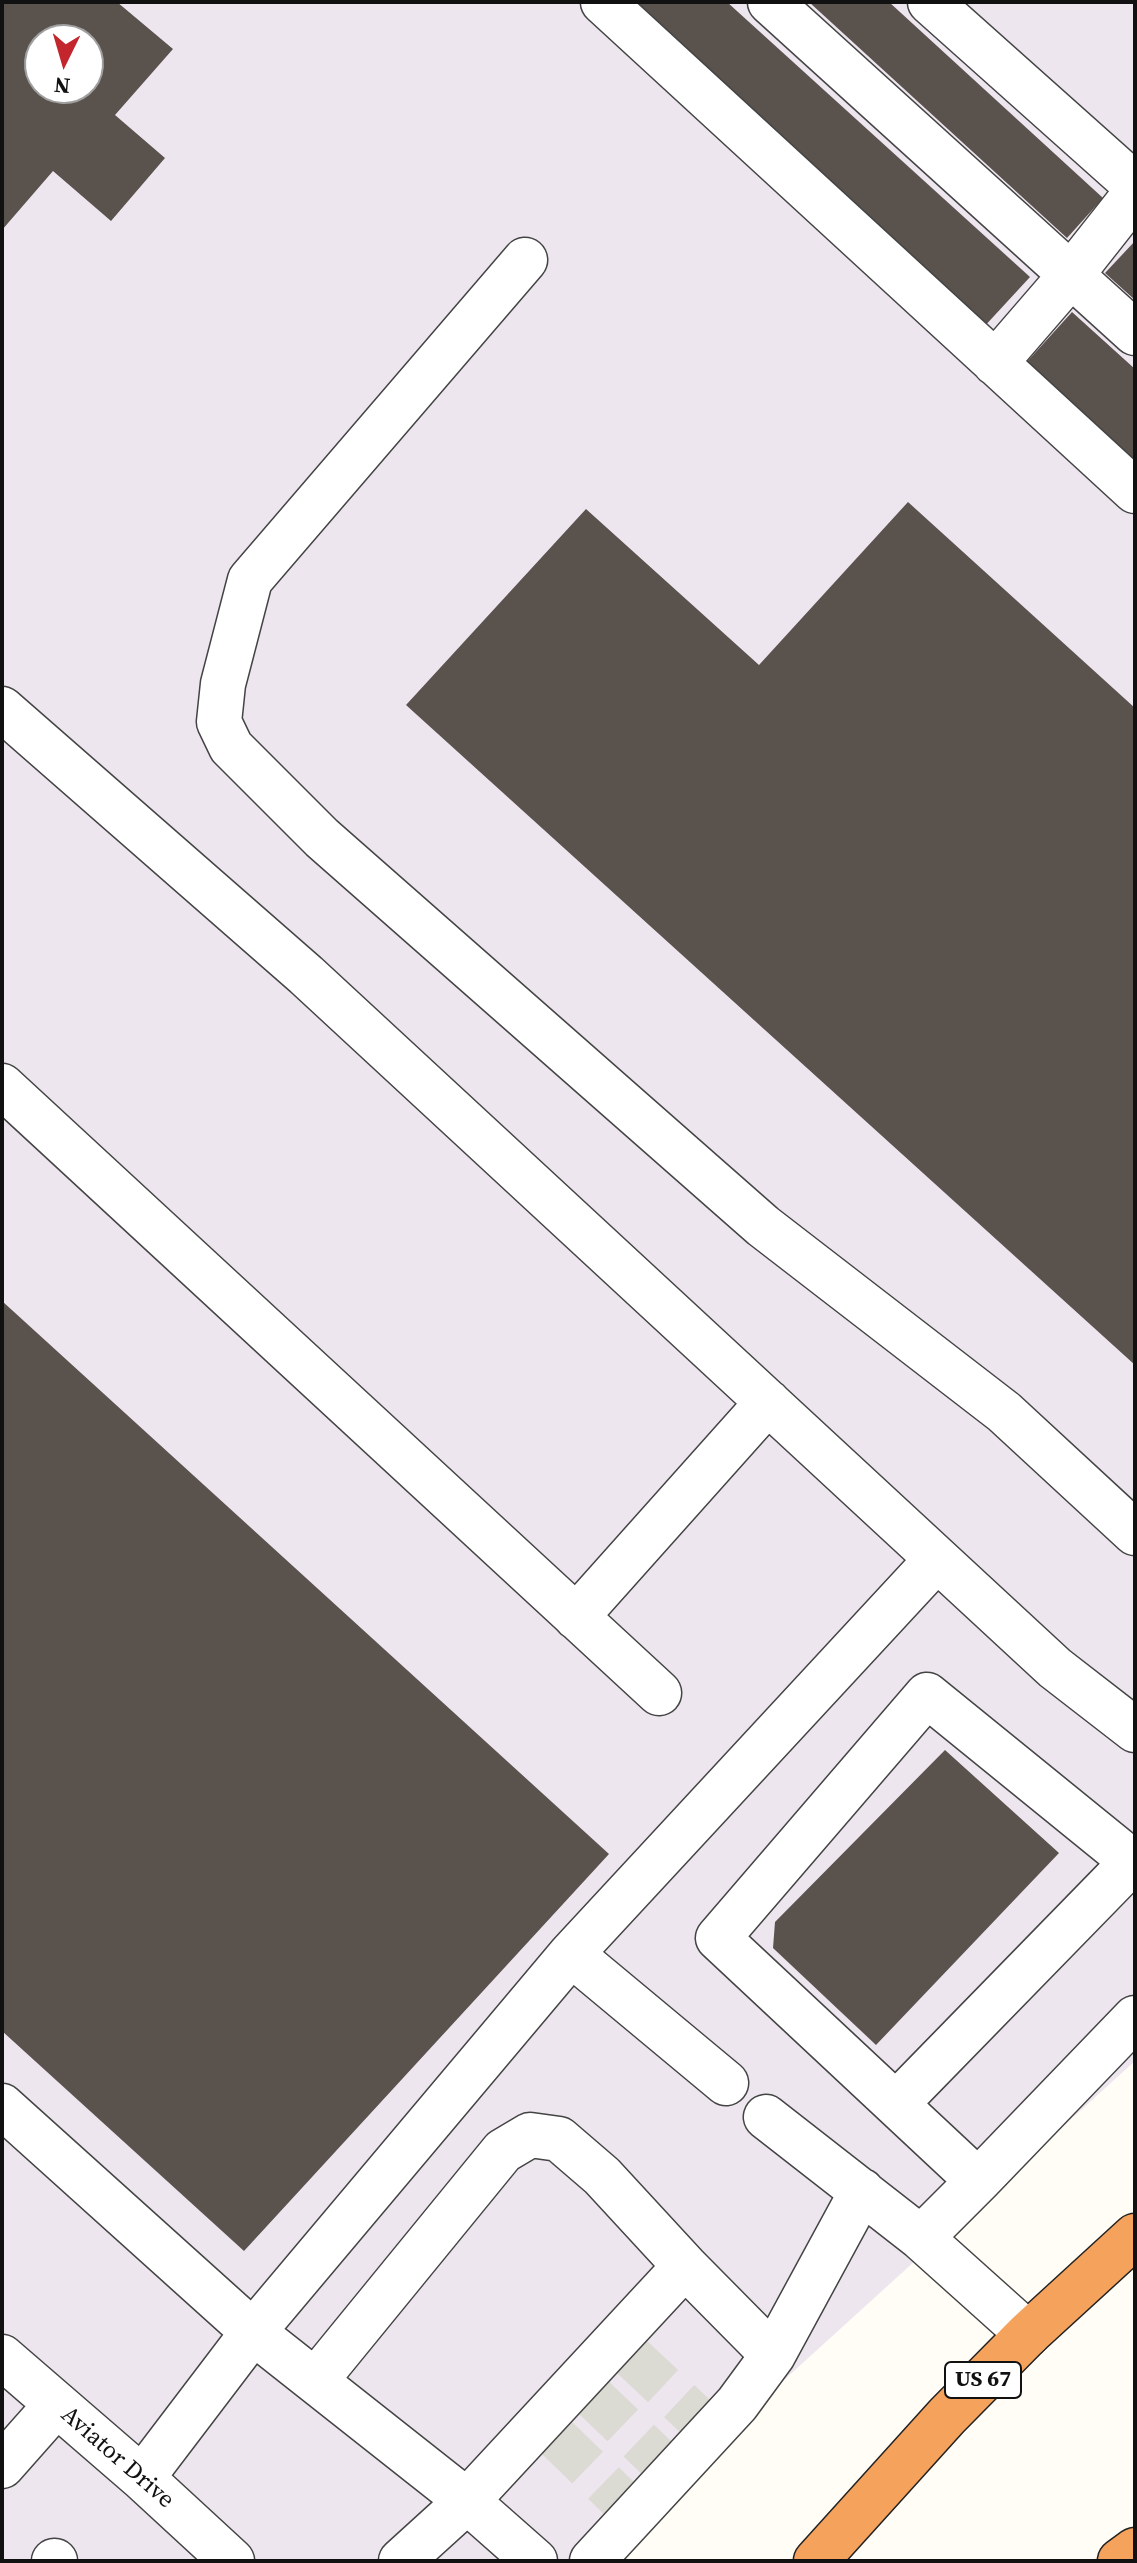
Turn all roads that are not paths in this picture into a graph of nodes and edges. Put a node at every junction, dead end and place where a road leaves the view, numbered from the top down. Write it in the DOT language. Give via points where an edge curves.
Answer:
graph roads {
  1 [pos="603,2"];
  2 [pos="770,2"];
  3 [pos="930,2"];
  4 [pos="1135,185"];
  5 [pos="1135,194"];
  6 [pos="525,260"];
  7 [pos="1071,275"];
  8 [pos="1135,333"];
  9 [pos="995,363"];
  10 [pos="1135,491"];
  11 [pos="8,727"];
  12 [pos="2,1086"];
  13 [pos="768,1402"];
  14 [pos="1135,1533"];
  15 [pos="937,1559"];
  16 [pos="576,1617"];
  17 [pos="659,1693"];
  18 [pos="1135,1730"];
  19 [pos="1134,1861"];
  20 [pos="571,1954"];
  21 [pos="1135,2018"];
  22 [pos="726,2083"];
  23 [pos="896,2104"];
  24 [pos="2,2106"];
  25 [pos="766,2117"];
  26 [pos="978,2181"];
  27 [pos="862,2191"];
  28 [pos="1135,2236"];
  29 [pos="921,2238"];
  30 [pos="685,2266"];
  31 [pos="253,2332"];
  32 [pos="1028,2334"];
  33 [pos="773,2355"];
  34 [pos="2,2357"];
  35 [pos="316,2380"];
  36 [pos="56,2405"];
  37 [pos="2,2466"];
  38 [pos="142,2478"];
  39 [pos="467,2501"];
  40 [pos="829,2552"];
  41 [pos="1135,2553"];
  42 [pos="232,2561"];
  43 [pos="401,2561"];
  44 [pos="535,2561"];
  45 [pos="592,2561"];
  46 [pos="1120,2561"];
  47 [pos="1131,2561"];
  1 -- 9 [label="street"];
  2 -- 7 [label="street"];
  3 -- 4 [label="street"];
  5 -- 7 [label="street"];
  6 -- 14 [label="street" via="250,580 223,684 219,722 231,747 322,838 763,1226 1004,1412"];
  7 -- 8 [label="street"];
  7 -- 9 [label="street"];
  9 -- 10 [label="street"];
  11 -- 13 [label="street" via="306,975"];
  12 -- 16 [label="street"];
  13 -- 15 [label="street"];
  13 -- 16 [label="street"];
  15 -- 18 [label="street" via="1055,1668"];
  15 -- 20 [label="street"];
  16 -- 17 [label="street"];
  19 -- 23 [label="street"];
  19 -- 23 [label="street" via="927,1695 718,1938"];
  20 -- 22 [label="street"];
  20 -- 31 [label="street"];
  21 -- 26 [label="street"];
  23 -- 26 [label="street"];
  24 -- 31 [label="street"];
  25 -- 27 [label="street"];
  26 -- 29 [label="street"];
  27 -- 29 [label="street"];
  27 -- 33 [label="street"];
  28 -- 32 [label="highway, US 67"];
  29 -- 32 [label="street"];
  30 -- 33 [label="street"];
  30 -- 35 [label="street" via="602,2176 559,2139 530,2135 503,2151"];
  30 -- 39 [label="street" via="623,2349 548,2430"];
  31 -- 35 [label="street"];
  31 -- 38 [label="street"];
  32 -- 40 [label="highway, US 67" via="947,2416"];
  33 -- 45 [label="street" via="737,2404 704,2425 628,2507"];
  34 -- 36 [label="street, Aviator Drive"];
  35 -- 39 [label="street"];
  36 -- 37 [label="street"];
  36 -- 38 [label="street, Aviator Drive"];
  38 -- 42 [label="street, Aviator Drive"];
  39 -- 43 [label="street"];
  39 -- 44 [label="street"];
  41 -- 46 [label="highway"];
  41 -- 47 [label="highway"];
}
